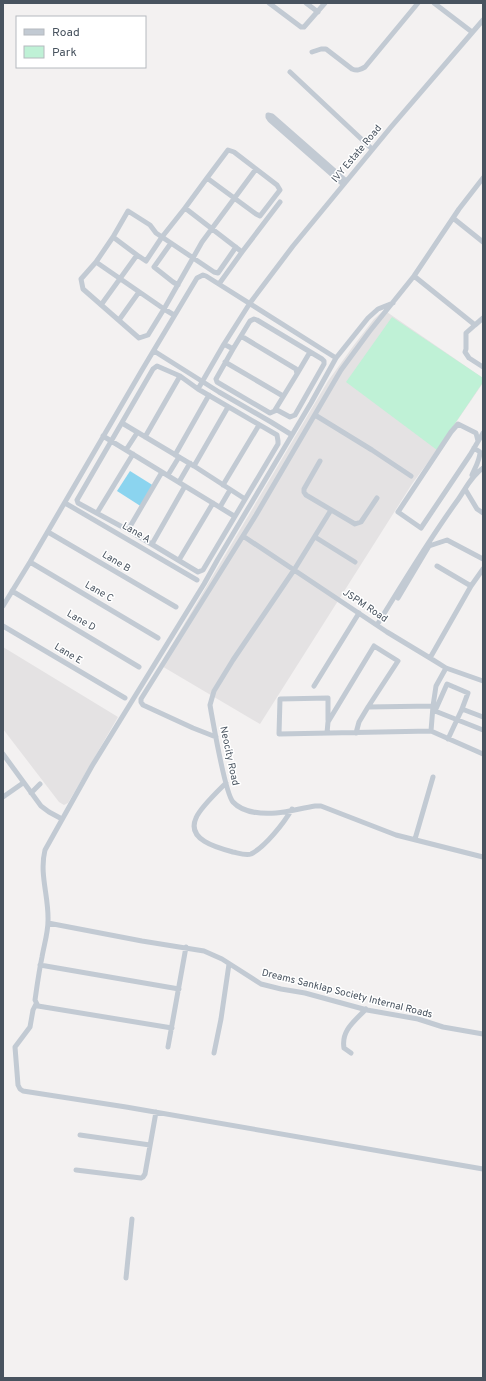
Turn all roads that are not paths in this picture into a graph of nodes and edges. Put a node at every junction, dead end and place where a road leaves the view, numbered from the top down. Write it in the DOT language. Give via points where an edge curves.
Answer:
graph roads {
  1 [pos="269,3"];
  2 [pos="306,3"];
  3 [pos="325,3"];
  4 [pos="418,3"];
  5 [pos="434,3"];
  6 [pos="318,12"];
  7 [pos="483,20"];
  8 [pos="472,32"];
  9 [pos="312,52"];
  10 [pos="290,72"];
  11 [pos="372,149"];
  12 [pos="256,169"];
  13 [pos="207,178"];
  14 [pos="483,178"];
  15 [pos="345,183"];
  16 [pos="234,198"];
  17 [pos="280,202"];
  18 [pos="185,208"];
  19 [pos="453,218"];
  20 [pos="211,229"];
  21 [pos="112,237"];
  22 [pos="162,237"];
  23 [pos="483,242"];
  24 [pos="171,243"];
  25 [pos="236,247"];
  26 [pos="242,252"];
  27 [pos="137,254"];
  28 [pos="192,258"];
  29 [pos="146,261"];
  30 [pos="96,262"];
  31 [pos="154,267"];
  32 [pos="414,276"];
  33 [pos="120,278"];
  34 [pos="219,284"];
  35 [pos="178,285"];
  36 [pos="139,292"];
  37 [pos="250,303"];
  38 [pos="393,303"];
  39 [pos="101,305"];
  40 [pos="164,309"];
  41 [pos="174,315"];
  42 [pos="483,318"];
  43 [pos="119,320"];
  44 [pos="475,325"];
  45 [pos="241,336"];
  46 [pos="224,344"];
  47 [pos="232,349"];
  48 [pos="154,351"];
  49 [pos="310,352"];
  50 [pos="336,358"];
  51 [pos="225,362"];
  52 [pos="483,367"];
  53 [pos="297,374"];
  54 [pos="180,376"];
  55 [pos="202,382"];
  56 [pos="198,389"];
  57 [pos="209,395"];
  58 [pos="284,396"];
  59 [pos="228,407"];
  60 [pos="248,409"];
  61 [pos="275,410"];
  62 [pos="315,415"];
  63 [pos="244,416"];
  64 [pos="122,423"];
  65 [pos="259,425"];
  66 [pos="137,433"];
  67 [pos="483,433"];
  68 [pos="292,435"];
  69 [pos="103,436"];
  70 [pos="145,437"];
  71 [pos="111,441"];
  72 [pos="478,441"];
  73 [pos="474,448"];
  74 [pos="126,450"];
  75 [pos="133,454"];
  76 [pos="177,456"];
  77 [pos="320,462"];
  78 [pos="192,464"];
  79 [pos="483,468"];
  80 [pos="162,472"];
  81 [pos="168,475"];
  82 [pos="411,476"];
  83 [pos="472,478"];
  84 [pos="179,482"];
  85 [pos="223,485"];
  86 [pos="185,486"];
  87 [pos="465,489"];
  88 [pos="230,490"];
  89 [pos="377,498"];
  90 [pos="244,499"];
  91 [pos="65,503"];
  92 [pos="213,503"];
  93 [pos="240,506"];
  94 [pos="220,507"];
  95 [pos="331,510"];
  96 [pos="247,511"];
  97 [pos="97,513"];
  98 [pos="483,513"];
  99 [pos="234,516"];
  100 [pos="128,530"];
  101 [pos="48,532"];
  102 [pos="243,536"];
  103 [pos="315,537"];
  104 [pos="152,544"];
  105 [pos="483,559"];
  106 [pos="179,560"];
  107 [pos="30,562"];
  108 [pos="355,562"];
  109 [pos="437,566"];
  110 [pos="483,569"];
  111 [pos="294,570"];
  112 [pos="197,580"];
  113 [pos="471,586"];
  114 [pos="12,591"];
  115 [pos="398,598"];
  116 [pos="3,606"];
  117 [pos="176,608"];
  118 [pos="359,613"];
  119 [pos="376,625"];
  120 [pos="3,626"];
  121 [pos="158,638"];
  122 [pos="430,658"];
  123 [pos="139,667"];
  124 [pos="446,668"];
  125 [pos="483,681"];
  126 [pos="314,686"];
  127 [pos="124,698"];
  128 [pos="368,707"];
  129 [pos="434,709"];
  130 [pos="462,709"];
  131 [pos="483,717"];
  132 [pos="456,720"];
  133 [pos="328,722"];
  134 [pos="483,730"];
  135 [pos="431,731"];
  136 [pos="327,733"];
  137 [pos="356,733"];
  138 [pos="216,737"];
  139 [pos="448,739"];
  140 [pos="3,754"];
  141 [pos="483,754"];
  142 [pos="433,776"];
  143 [pos="23,783"];
  144 [pos="226,783"];
  145 [pos="40,784"];
  146 [pos="31,793"];
  147 [pos="3,797"];
  148 [pos="292,810"];
  149 [pos="62,819"];
  150 [pos="415,839"];
  151 [pos="483,857"];
  152 [pos="48,923"];
  153 [pos="186,947"];
  154 [pos="40,964"];
  155 [pos="229,964"];
  156 [pos="179,989"];
  157 [pos="36,1004"];
  158 [pos="366,1009"];
  159 [pos="172,1028"];
  160 [pos="483,1034"];
  161 [pos="168,1047"];
  162 [pos="214,1053"];
  163 [pos="351,1053"];
  164 [pos="156,1112"];
  165 [pos="80,1135"];
  166 [pos="150,1145"];
  167 [pos="483,1169"];
  168 [pos="76,1170"];
  169 [pos="132,1219"];
  170 [pos="126,1278"];
  1 -- 6 [label="street" via="301,27"];
  2 -- 6 [label="street"];
  3 -- 6 [label="street"];
  4 -- 9 [label="street" via="361,70 352,69 326,50"];
  5 -- 8 [label="street"];
  7 -- 8 [label="street, IVY Estate Road"];
  8 -- 11 [label="street, IVY Estate Road"];
  10 -- 11 [label="street"];
  11 -- 15 [label="street, IVY Estate Road"];
  12 -- 13 [label="street" via="228,150"];
  12 -- 16 [label="street"];
  12 -- 16 [label="street" via="277,185 280,190 277,196 260,216"];
  13 -- 16 [label="street"];
  13 -- 18 [label="street"];
  14 -- 19 [label="street"];
  15 -- 15 [label="street" via="270,120 268,115 272,116"];
  15 -- 37 [label="street, IVY Estate Road" via="305,230"];
  16 -- 20 [label="street"];
  17 -- 26 [label="street"];
  18 -- 20 [label="street"];
  18 -- 22 [label="street"];
  19 -- 23 [label="street"];
  19 -- 32 [label="street"];
  20 -- 25 [label="street"];
  20 -- 28 [label="street"];
  21 -- 22 [label="street" via="128,211 150,225"];
  21 -- 27 [label="street"];
  21 -- 30 [label="street"];
  22 -- 24 [label="street"];
  22 -- 29 [label="street"];
  24 -- 28 [label="street"];
  24 -- 31 [label="street"];
  25 -- 26 [label="street"];
  25 -- 28 [label="street" via="218,273"];
  26 -- 34 [label="street"];
  27 -- 29 [label="street"];
  27 -- 33 [label="street"];
  28 -- 35 [label="street"];
  29 -- 31 [label="street"];
  30 -- 33 [label="street"];
  30 -- 39 [label="street" via="81,279 83,289"];
  31 -- 35 [label="street"];
  32 -- 38 [label="street"];
  32 -- 44 [label="street"];
  33 -- 36 [label="street"];
  33 -- 39 [label="street"];
  34 -- 37 [label="street"];
  34 -- 41 [label="street" via="203,275 197,278"];
  35 -- 40 [label="street"];
  36 -- 40 [label="street"];
  36 -- 43 [label="street"];
  37 -- 46 [label="street, IVY Estate Road"];
  37 -- 50 [label="street"];
  38 -- 50 [label="street" via="378,308"];
  38 -- 62 [label="street" via="352,355"];
  39 -- 43 [label="street"];
  40 -- 41 [label="street"];
  40 -- 43 [label="street" via="148,335 139,338"];
  41 -- 48 [label="street"];
  42 -- 44 [label="street"];
  44 -- 52 [label="street" via="466,333 465,352 469,358"];
  45 -- 47 [label="street"];
  45 -- 49 [label="street" via="254,319"];
  45 -- 53 [label="street" via="294,367"];
  46 -- 47 [label="street"];
  46 -- 55 [label="street, IVY Estate Road"];
  47 -- 51 [label="street"];
  48 -- 55 [label="street"];
  48 -- 69 [label="street"];
  49 -- 53 [label="street"];
  49 -- 61 [label="street" via="324,361 324,366 295,415 290,417"];
  50 -- 68 [label="street"];
  51 -- 58 [label="street"];
  51 -- 61 [label="street" via="216,379 217,382 272,414"];
  53 -- 58 [label="street"];
  54 -- 56 [label="street"];
  54 -- 64 [label="street" via="160,366 155,367"];
  54 -- 70 [label="street"];
  55 -- 56 [label="street, IVY Estate Road"];
  55 -- 60 [label="street"];
  56 -- 57 [label="street"];
  57 -- 59 [label="street"];
  57 -- 76 [label="street"];
  58 -- 61 [label="street"];
  59 -- 63 [label="street"];
  59 -- 78 [label="street"];
  60 -- 63 [label="street"];
  60 -- 68 [label="street"];
  62 -- 82 [label="street"];
  62 -- 102 [label="street"];
  63 -- 65 [label="street"];
  64 -- 66 [label="street"];
  64 -- 71 [label="street"];
  65 -- 85 [label="street"];
  65 -- 90 [label="street" via="277,436 278,441"];
  66 -- 70 [label="street"];
  66 -- 74 [label="street"];
  67 -- 72 [label="street"];
  68 -- 96 [label="street"];
  69 -- 71 [label="street"];
  69 -- 91 [label="street"];
  70 -- 76 [label="street"];
  71 -- 74 [label="street"];
  71 -- 97 [label="street" via="77,500"];
  72 -- 73 [label="street"];
  72 -- 73 [label="street" via="476,433 458,424 398,512 421,528"];
  73 -- 83 [label="street" via="480,455"];
  74 -- 75 [label="street"];
  75 -- 80 [label="street"];
  75 -- 97 [label="street"];
  76 -- 78 [label="street"];
  76 -- 81 [label="street"];
  77 -- 95 [label="street" via="304,492"];
  78 -- 84 [label="street"];
  78 -- 85 [label="street"];
  79 -- 83 [label="street"];
  80 -- 81 [label="street"];
  80 -- 100 [label="street"];
  81 -- 84 [label="street"];
  83 -- 87 [label="street"];
  84 -- 86 [label="street"];
  85 -- 88 [label="street"];
  86 -- 92 [label="street"];
  86 -- 104 [label="street"];
  87 -- 98 [label="street" via="476,509"];
  87 -- 119 [label="street" via="431,537"];
  88 -- 90 [label="street"];
  88 -- 94 [label="street"];
  89 -- 95 [label="street" via="358,524"];
  90 -- 93 [label="street"];
  91 -- 101 [label="street"];
  91 -- 112 [label="street, Lane A"];
  92 -- 94 [label="street"];
  92 -- 106 [label="street"];
  93 -- 96 [label="street"];
  93 -- 99 [label="street"];
  94 -- 99 [label="street"];
  95 -- 103 [label="street, Neocity Road"];
  96 -- 149 [label="street"];
  97 -- 100 [label="street"];
  99 -- 106 [label="street" via="201,571 196,571"];
  100 -- 104 [label="street"];
  101 -- 107 [label="street"];
  101 -- 117 [label="street, Lane B"];
  102 -- 111 [label="street, JSPM Road"];
  102 -- 138 [label="street" via="141,699 143,705"];
  103 -- 108 [label="street"];
  103 -- 111 [label="street, Neocity Road"];
  104 -- 106 [label="street"];
  105 -- 115 [label="street" via="447,540 429,546"];
  107 -- 114 [label="street"];
  107 -- 121 [label="street, Lane C"];
  109 -- 113 [label="street"];
  110 -- 113 [label="street"];
  111 -- 118 [label="street, JSPM Road"];
  111 -- 138 [label="street, Neocity Road" via="214,691 210,705"];
  113 -- 122 [label="street"];
  114 -- 116 [label="street"];
  114 -- 123 [label="street, Lane D"];
  118 -- 119 [label="street, JSPM Road"];
  118 -- 126 [label="street"];
  119 -- 122 [label="street, JSPM Road"];
  120 -- 127 [label="street, Lane E"];
  122 -- 124 [label="street, JSPM Road"];
  124 -- 125 [label="street, JSPM Road"];
  124 -- 129 [label="street" via="436,686"];
  128 -- 129 [label="street"];
  128 -- 133 [label="street" via="398,661 374,646"];
  128 -- 137 [label="street"];
  129 -- 130 [label="street" via="447,684 468,693"];
  129 -- 132 [label="street"];
  129 -- 135 [label="street"];
  130 -- 131 [label="street"];
  130 -- 132 [label="street"];
  132 -- 134 [label="street"];
  132 -- 139 [label="street"];
  133 -- 136 [label="street"];
  133 -- 136 [label="street" via="328,698 280,699 279,734"];
  135 -- 137 [label="street"];
  135 -- 139 [label="street"];
  136 -- 137 [label="street"];
  138 -- 144 [label="street, Neocity Road"];
  139 -- 141 [label="street"];
  140 -- 143 [label="street"];
  142 -- 150 [label="street"];
  143 -- 146 [label="street"];
  143 -- 147 [label="street"];
  144 -- 148 [label="street, Neocity Road" via="231,799 244,810 276,813"];
  144 -- 148 [label="street" via="198,813 194,822 198,835 211,845 251,854 280,828"];
  145 -- 146 [label="street"];
  146 -- 149 [label="street" via="46,810"];
  148 -- 150 [label="street, Neocity Road" via="321,806 396,835"];
  149 -- 152 [label="street" via="43,856 42,873 48,906"];
  150 -- 151 [label="street, Neocity Road"];
  152 -- 153 [label="street, Dreams Sanklap Society Internal Roads" via="157,944"];
  152 -- 154 [label="street"];
  153 -- 155 [label="street, Dreams Sanklap Society Internal Roads" via="204,951"];
  153 -- 156 [label="street"];
  154 -- 156 [label="street"];
  154 -- 157 [label="street"];
  155 -- 158 [label="street, Dreams Sanklap Society Internal Roads" via="261,984"];
  155 -- 162 [label="street"];
  156 -- 159 [label="street"];
  157 -- 159 [label="street"];
  157 -- 164 [label="street" via="30,1026 15,1047 20,1089"];
  158 -- 160 [label="street, Dreams Sanklap Society Internal Roads"];
  158 -- 163 [label="street" via="345,1032 342,1041 344,1048"];
  159 -- 161 [label="street"];
  164 -- 166 [label="street"];
  164 -- 167 [label="street"];
  165 -- 166 [label="street"];
  166 -- 168 [label="street" via="143,1177"];
  169 -- 170 [label="street"];
}
